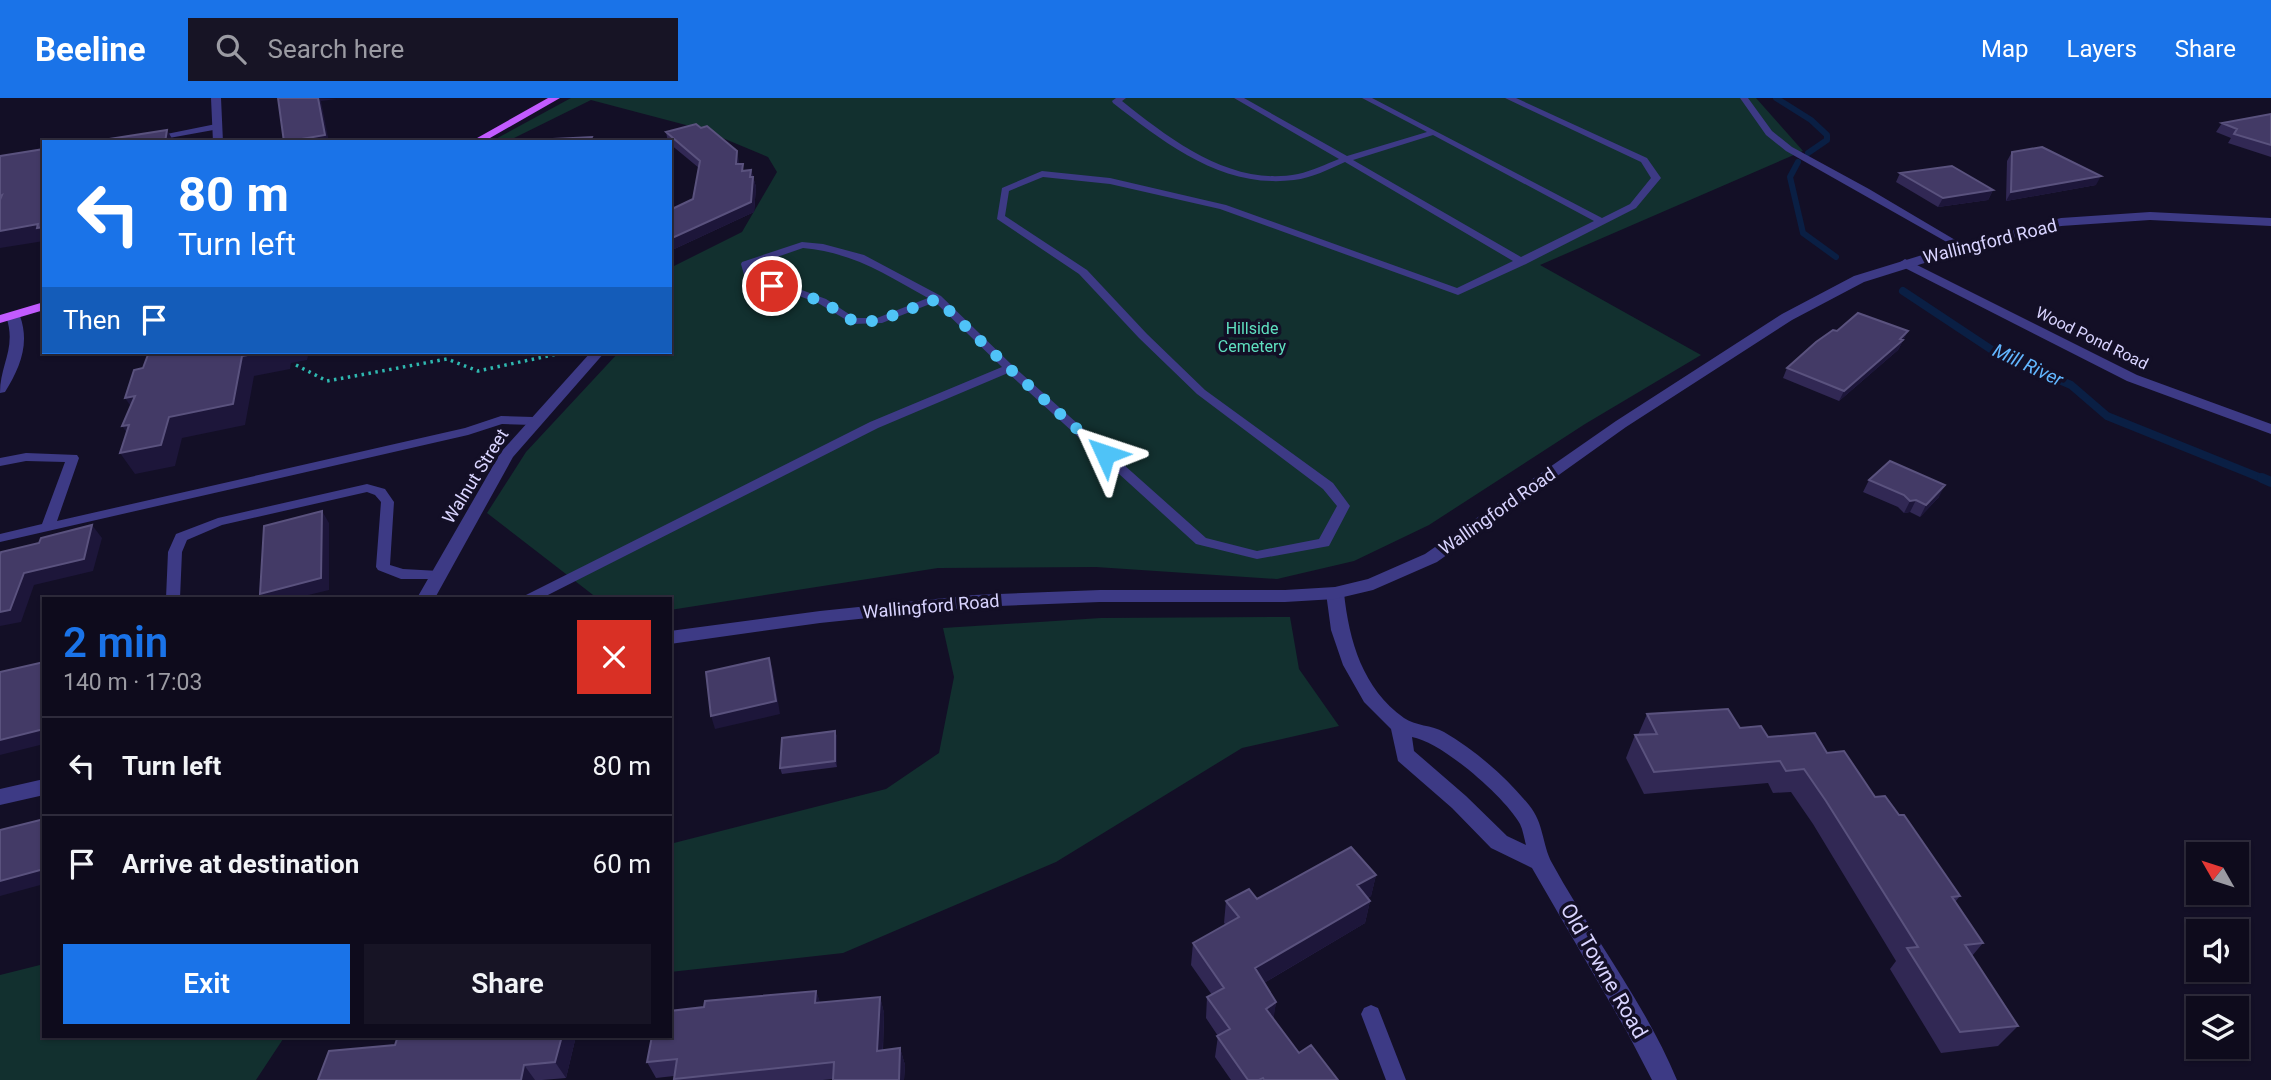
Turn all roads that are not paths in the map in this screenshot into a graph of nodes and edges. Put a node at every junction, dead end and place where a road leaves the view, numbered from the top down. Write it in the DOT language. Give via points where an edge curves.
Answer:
graph roads {
  1 [pos="216,98"];
  2 [pos="555,98"];
  3 [pos="1122,98"];
  4 [pos="1238,98"];
  5 [pos="1367,98"];
  6 [pos="1509,98"];
  7 [pos="1744,98"];
  8 [pos="216,127"];
  9 [pos="1434,132"];
  10 [pos="142,140"];
  11 [pos="218,140"];
  12 [pos="479,140"];
  13 [pos="1346,159"];
  14 [pos="1603,222"];
  15 [pos="2271,222"];
  16 [pos="1962,247"];
  17 [pos="1522,262"];
  18 [pos="1905,263"];
  19 [pos="937,299"];
  20 [pos="42,307"];
  21 [pos="7,318"];
  22 [pos="596,354"];
  23 [pos="1009,368"];
  24 [pos="0,388"];
  25 [pos="533,421"];
  26 [pos="2271,429"];
  27 [pos="0,463"];
  28 [pos="48,527"];
  29 [pos="0,538"];
  30 [pos="439,576"];
  31 [pos="1335,593"];
  32 [pos="173,597"];
  33 [pos="427,597"];
  34 [pos="533,597"];
  35 [pos="672,638"];
  36 [pos="1400,726"];
  37 [pos="42,788"];
  38 [pos="0,797"];
  39 [pos="1540,862"];
  40 [pos="1371,1014"];
  41 [pos="1396,1080"];
  42 [pos="1665,1080"];
  1 -- 8 [label="street"];
  2 -- 12 [label="main road"];
  3 -- 13 [label="lane" via="1116,101 1166,140 1225,171 1256,179 1296,177"];
  4 -- 13 [label="lane"];
  5 -- 9 [label="lane"];
  6 -- 14 [label="lane" via="1644,160 1656,178 1633,206"];
  7 -- 16 [label="lane" via="1769,133 1789,149"];
  8 -- 10 [label="lane"];
  8 -- 11 [label="street"];
  9 -- 13 [label="lane"];
  9 -- 14 [label="lane"];
  13 -- 17 [label="lane"];
  14 -- 17 [label="lane"];
  15 -- 16 [label="street, Wallingford Road" via="2099,218 2061,222"];
  16 -- 18 [label="street, Wallingford Road"];
  17 -- 23 [label="lane" via="1458,292 1223,207 1110,181 1042,174 1005,190 1000,217 1083,272 1201,392 1328,486 1344,506 1324,543 1257,555 1201,541"];
  18 -- 26 [label="street, Wood Pond Road" via="2132,378"];
  18 -- 31 [label="street, Wallingford Road" via="1859,279 1787,317 1621,424 1431,558 1373,584"];
  19 -- 19 [label="lane" via="860,257 823,247 802,245 746,264 750,280 822,301 853,321 878,321"];
  19 -- 23 [label="lane"];
  20 -- 21 [label="main road"];
  21 -- 24 [label="street" via="20,337 18,352"];
  22 -- 25 [label="street, Walnut Street"];
  23 -- 34 [label="lane" via="874,425"];
  25 -- 28 [label="lane" via="501,420"];
  25 -- 30 [label="street, Walnut Street" via="506,455"];
  27 -- 28 [label="lane" via="26,457 73,458"];
  28 -- 29 [label="lane"];
  30 -- 32 [label="lane" via="401,574 383,567 388,502 380,492 367,488 218,522 181,537 175,552"];
  30 -- 33 [label="street, Walnut Street"];
  31 -- 35 [label="street, Wallingford Road" via="974,601"];
  31 -- 36 [label="street, Old Towne Road" via="1344,648 1357,677 1373,701"];
  36 -- 39 [label="street" via="1405,755 1499,842"];
  36 -- 39 [label="street, Old Towne Road" via="1428,732 1488,777 1529,820"];
  37 -- 38 [label="street"];
  39 -- 42 [label="street, Old Towne Road"];
  40 -- 41 [label="lane"];
}
